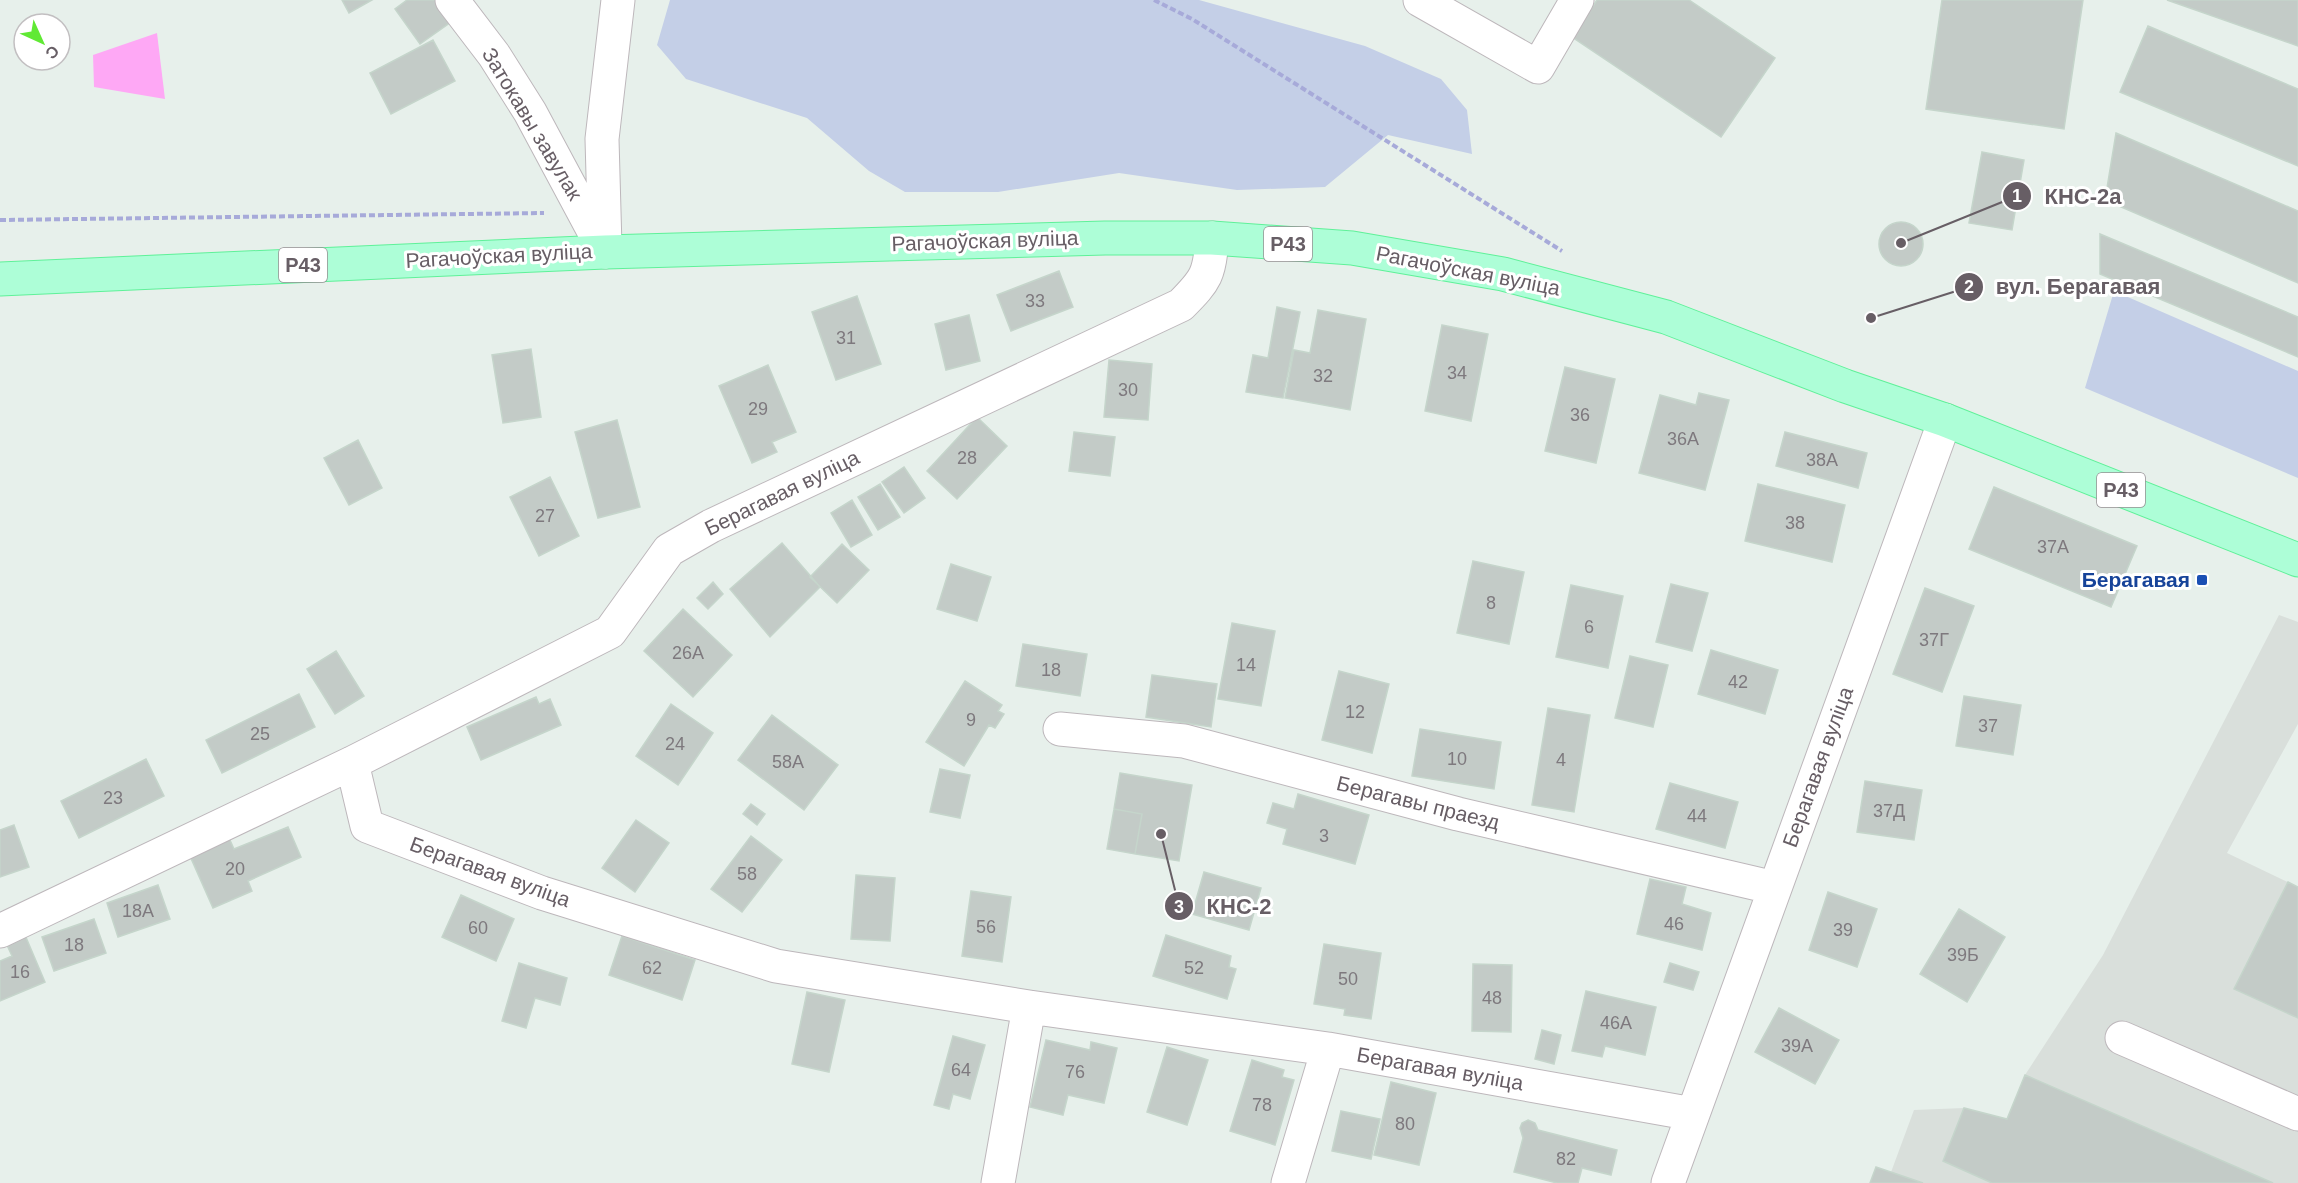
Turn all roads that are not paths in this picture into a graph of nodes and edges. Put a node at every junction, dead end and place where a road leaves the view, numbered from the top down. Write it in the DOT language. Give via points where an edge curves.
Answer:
graph roads {
  1 [pos="452,0"];
  2 [pos="618,0"];
  3 [pos="1420,0"];
  4 [pos="1576,0"];
  5 [pos="1212,238"];
  6 [pos="605,252"];
  7 [pos="0,279"];
  8 [pos="1945,420"];
  9 [pos="2298,560"];
  10 [pos="1060,729"];
  11 [pos="352,763"];
  12 [pos="1774,888"];
  13 [pos="0,931"];
  14 [pos="1029,1007"];
  15 [pos="2122,1038"];
  16 [pos="1328,1049"];
  17 [pos="1693,1114"];
  18 [pos="2298,1114"];
  19 [pos="998,1183"];
  20 [pos="1288,1183"];
  21 [pos="1668,1183"];
  1 -- 6 [label="street, Затокавы завулак" via="524,102"];
  2 -- 6 [label="street" via="602,139"];
  3 -- 4 [label="street" via="1538,67"];
  5 -- 6 [label="main road, Рагачоўская вуліца / Р43"];
  5 -- 8 [label="main road, Рагачоўская вуліца / Р43" via="1352,248 1503,274 1666,317"];
  5 -- 11 [label="street, Берагавая вуліца" via="1210,266 1200,286 1181,305 711,526 669,550 610,632"];
  6 -- 7 [label="main road, Рагачоўская вуліца / Р43"];
  8 -- 9 [label="main road, Р43"];
  8 -- 12 [label="street, Берагавая вуліца"];
  10 -- 12 [label="street, Берагавы праезд" via="1184,741 1458,814"];
  11 -- 13 [label="street, Берагавая вуліца"];
  11 -- 14 [label="street, Берагавая вуліца" via="367,826 542,893 776,966"];
  12 -- 17 [label="street, Берагавая вуліца"];
  14 -- 16 [label="street, Берагавая вуліца"];
  14 -- 19 [label="street"];
  15 -- 18 [label="street"];
  16 -- 17 [label="street, Берагавая вуліца"];
  16 -- 20 [label="street, Берагавая вуліца"];
  17 -- 21 [label="street, Берагавая вуліца"];
}
